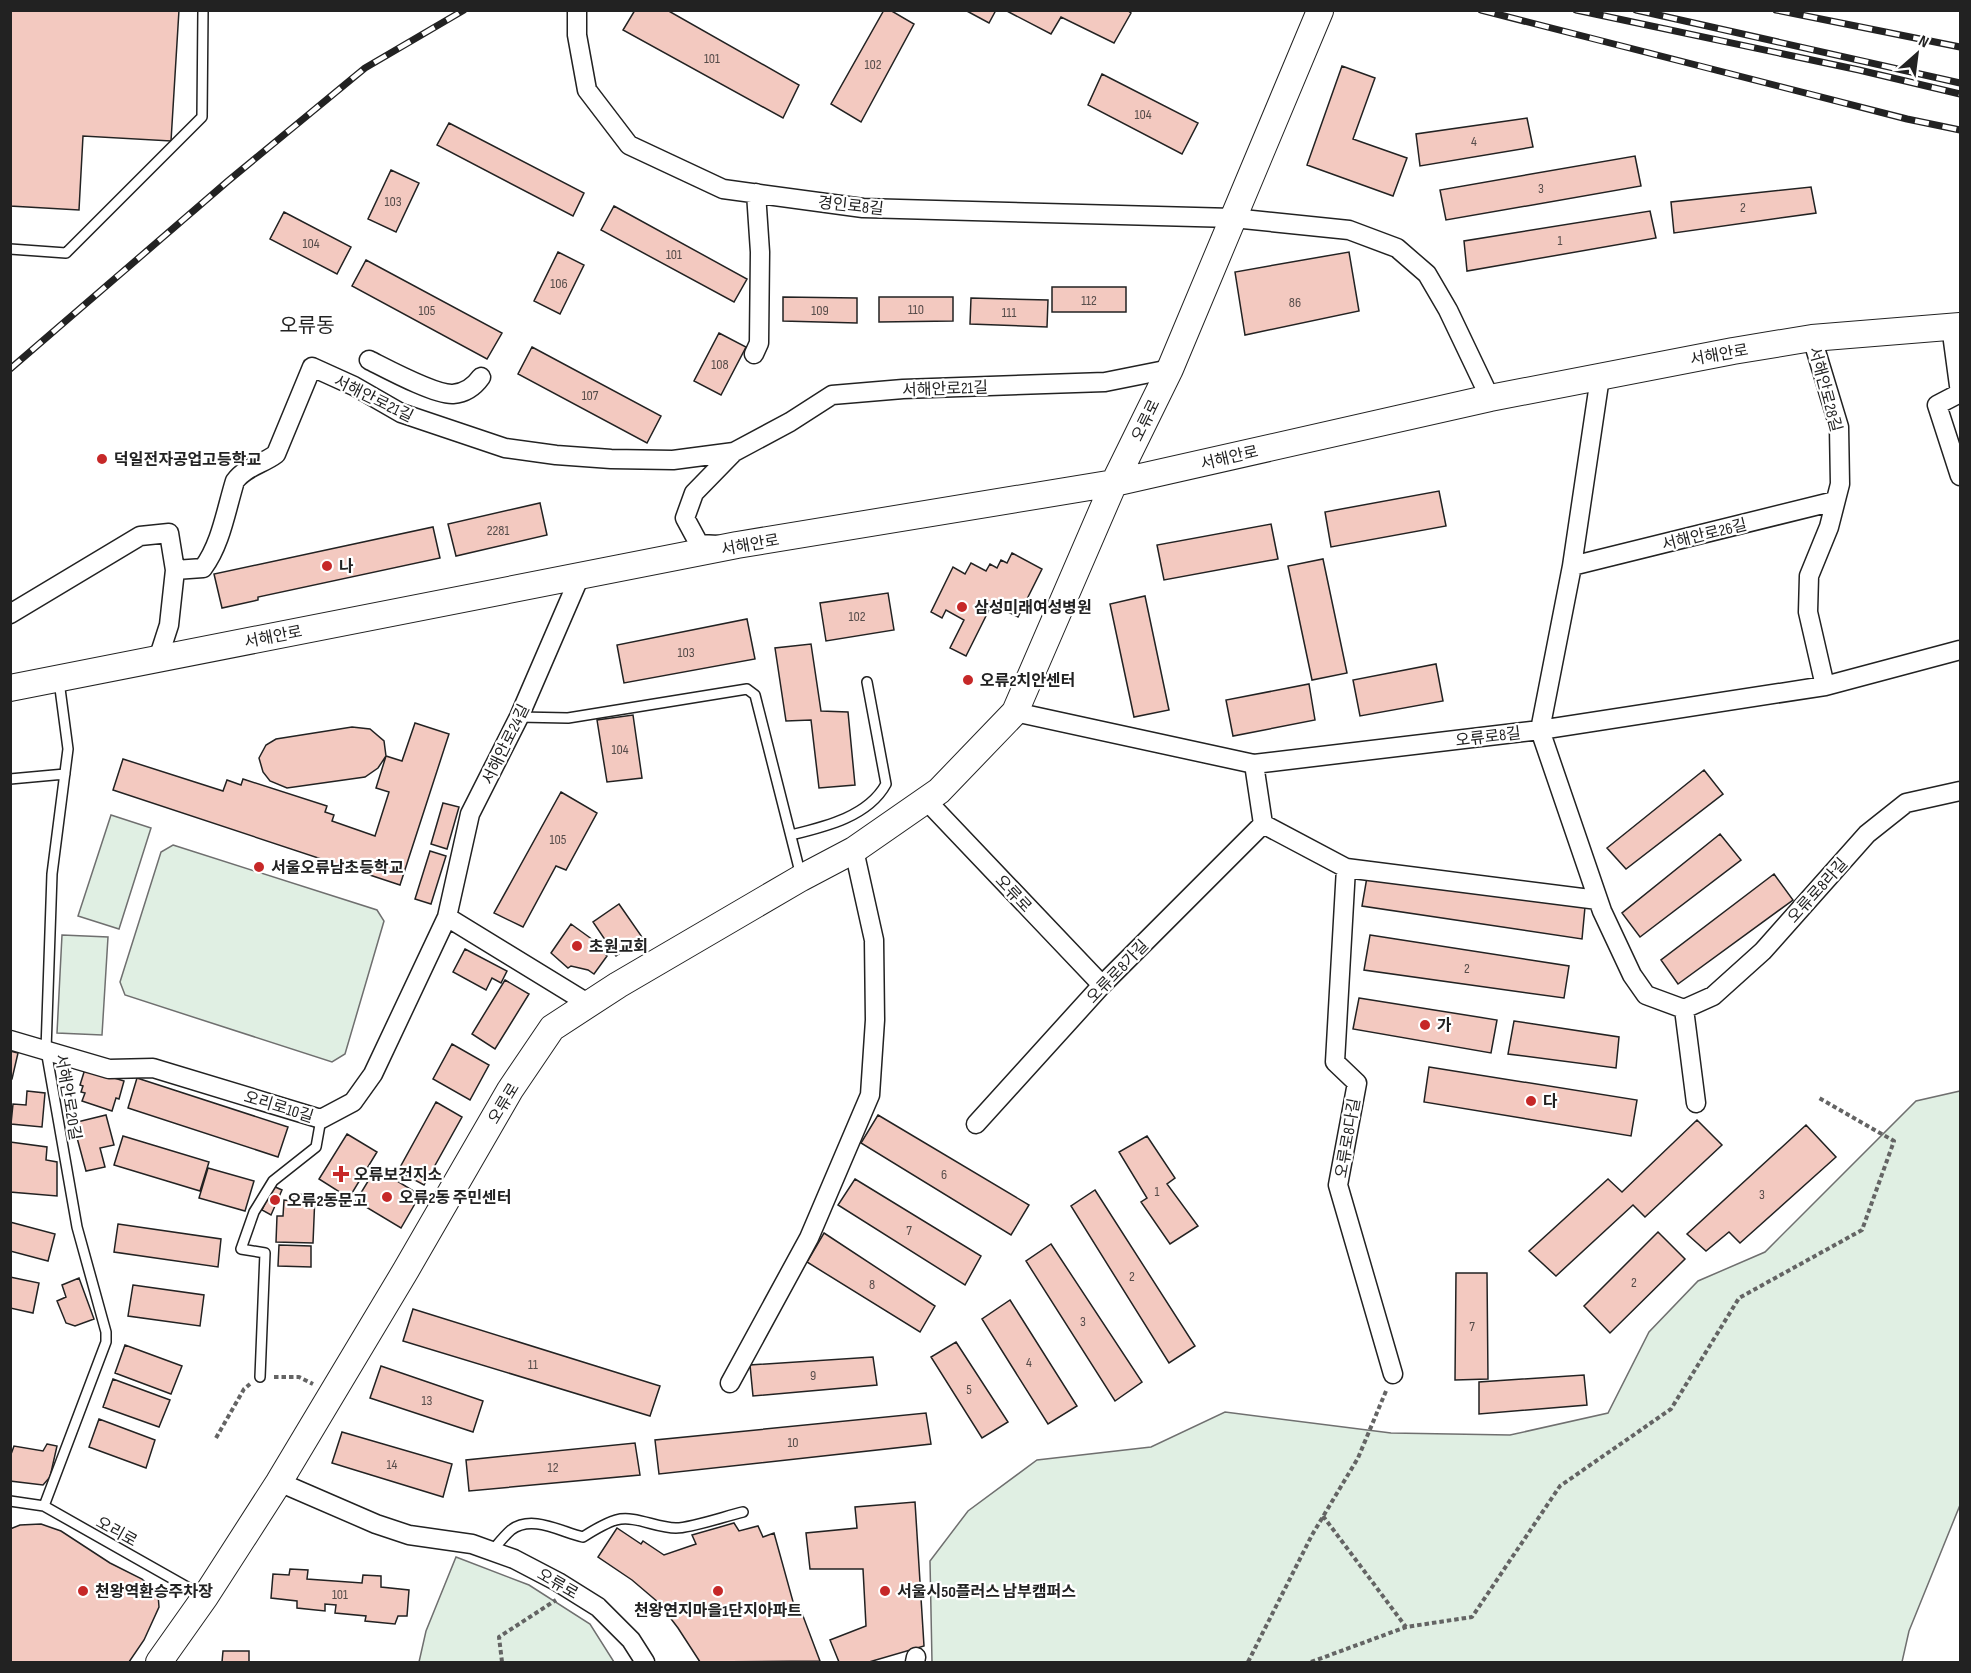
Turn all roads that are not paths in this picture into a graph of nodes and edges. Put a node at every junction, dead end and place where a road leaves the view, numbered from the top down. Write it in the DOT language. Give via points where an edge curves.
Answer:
graph roads {
  1 [pos="203,10"];
  2 [pos="578,10"];
  3 [pos="1320,10"];
  4 [pos="756,193"];
  5 [pos="1233,218"];
  6 [pos="10,249"];
  7 [pos="1956,326"];
  8 [pos="1812,338"];
  9 [pos="754,354"];
  10 [pos="369,360"];
  11 [pos="1170,369"];
  12 [pos="1600,376"];
  13 [pos="480,378"];
  14 [pos="1490,398"];
  15 [pos="734,452"];
  16 [pos="1960,476"];
  17 [pos="1114,483"];
  18 [pos="1835,501"];
  19 [pos="737,545"];
  20 [pos="1572,566"];
  21 [pos="175,570"];
  22 [pos="580,576"];
  23 [pos="10,614"];
  24 [pos="1960,650"];
  25 [pos="158,659"];
  26 [pos="59,678"];
  27 [pos="867,682"];
  28 [pos="1825,686"];
  29 [pos="10,688"];
  30 [pos="1015,712"];
  31 [pos="519,717"];
  32 [pos="1540,730"];
  33 [pos="1254,764"];
  34 [pos="65,774"];
  35 [pos="10,779"];
  36 [pos="1960,790"];
  37 [pos="926,800"];
  38 [pos="1263,824"];
  39 [pos="791,835"];
  40 [pos="854,850"];
  41 [pos="1346,868"];
  42 [pos="801,878"];
  43 [pos="1598,900"];
  44 [pos="447,917"];
  45 [pos="1102,985"];
  46 [pos="589,1004"];
  47 [pos="1684,1009"];
  48 [pos="10,1040"];
  49 [pos="46,1050"];
  50 [pos="1696,1103"];
  51 [pos="321,1119"];
  52 [pos="976,1125"];
  53 [pos="1393,1374"];
  54 [pos="260,1377"];
  55 [pos="730,1383"];
  56 [pos="279,1482"];
  57 [pos="10,1501"];
  58 [pos="44,1506"];
  59 [pos="743,1512"];
  60 [pos="492,1551"];
  61 [pos="205,1597"];
  62 [pos="159,1662"];
  63 [pos="645,1662"];
  1 -- 6 [label="lane" via="202,117 66,253"];
  2 -- 4 [label="street, 경인로8길" via="577,35 587,90 629,145 723,189"];
  3 -- 5 [label="main road, 오류로"];
  4 -- 5 [label="street, 경인로8길" via="863,208"];
  4 -- 9 [label="street" via="760,263 759,342"];
  5 -- 11 [label="main road, 오류로"];
  5 -- 14 [label="street" via="1348,230 1397,248 1427,274"];
  7 -- 8 [label="main road, 서해안로"];
  7 -- 16 [label="street, 서해안로" via="1960,393 1937,405"];
  8 -- 12 [label="main road, 서해안로"];
  8 -- 18 [label="street, 서해안로28길" via="1839,427 1840,484"];
  10 -- 13 [label="street" via="452,394 473,387"];
  11 -- 15 [label="street, 서해안로21길" via="1105,382 832,395"];
  11 -- 17 [label="main road, 오류로"];
  12 -- 14 [label="main road, 서해안로"];
  12 -- 20 [label="street"];
  14 -- 17 [label="main road, 서해안로"];
  15 -- 19 [label="street, 서해안로21길" via="694,493 685,518 699,544"];
  15 -- 21 [label="street, 서해안로21길" via="673,460 611,459 505,448 401,413 312,367 276,454 240,474 236,481 214,549 203,568"];
  17 -- 19 [label="main road, 서해안로"];
  17 -- 30 [label="main road, 오류로"];
  18 -- 20 [label="street, 서해안로26길"];
  18 -- 28 [label="street, 서해안로28길" via="1809,576 1808,612"];
  19 -- 22 [label="main road, 서해안로"];
  20 -- 32 [label="street"];
  21 -- 23 [label="street" via="169,533 140,536"];
  21 -- 25 [label="street" via="169,625"];
  22 -- 25 [label="main road, 서해안로"];
  22 -- 31 [label="street, 서해안로24길"];
  24 -- 28 [label="street, 오류로8길"];
  25 -- 26 [label="main road, 서해안로"];
  26 -- 29 [label="main road, 서해안로"];
  26 -- 34 [label="lane, 서해안로20길" via="68,749"];
  27 -- 39 [label="lane" via="886,784 872,801 850,815 830,825"];
  28 -- 32 [label="street, 오류로8길"];
  30 -- 33 [label="street, 오류로8길"];
  30 -- 37 [label="main road, 오류로"];
  31 -- 39 [label="lane" via="568,718 747,688 755,695"];
  31 -- 44 [label="street, 서해안로24길" via="470,814"];
  32 -- 33 [label="street, 오류로8길"];
  32 -- 43 [label="street"];
  33 -- 38 [label="street"];
  34 -- 35 [label="lane"];
  34 -- 49 [label="lane, 서해안로20길" via="52,873"];
  36 -- 47 [label="street, 오류로8라길" via="1906,803 1883,821 1763,951 1713,996"];
  37 -- 40 [label="main road, 오류로"];
  37 -- 45 [label="street, 오류로"];
  38 -- 41 [label="street"];
  38 -- 45 [label="street, 오류로8가길"];
  39 -- 42 [label="lane"];
  40 -- 42 [label="main road, 오류로"];
  40 -- 55 [label="street" via="874,940 875,1020 870,1095 809,1238"];
  41 -- 43 [label="street"];
  41 -- 53 [label="street, 오류로8다길" via="1335,1062 1357,1083 1338,1185"];
  42 -- 46 [label="main road, 오류로"];
  43 -- 47 [label="street" via="1632,975 1646,995"];
  44 -- 46 [label="street"];
  44 -- 51 [label="street, 서해안로24길" via="373,1074 353,1102"];
  45 -- 52 [label="street, 오류로8가길"];
  46 -- 56 [label="main road, 오류로" via="552,1028 510,1090"];
  47 -- 50 [label="street"];
  48 -- 49 [label="street, 오리로10길"];
  49 -- 51 [label="street, 오리로10길" via="109,1069 153,1068"];
  49 -- 58 [label="lane, 서해안로20길" via="77,1227 106,1342"];
  51 -- 54 [label="lane, 오리로10길" via="316,1147 273,1181 254,1212 241,1249 265,1253"];
  56 -- 60 [label="street, 오류로" via="376,1524 410,1535 472,1544"];
  56 -- 61 [label="main road, 오류로"];
  57 -- 58 [label="lane, 오리로"];
  58 -- 61 [label="lane, 오리로"];
  59 -- 60 [label="lane" via="677,1528 618,1519 584,1537 533,1523 509,1532"];
  60 -- 63 [label="street, 오류로" via="514,1559 598,1607 631,1640"];
  61 -- 62 [label="main road, 오류로"];
}
